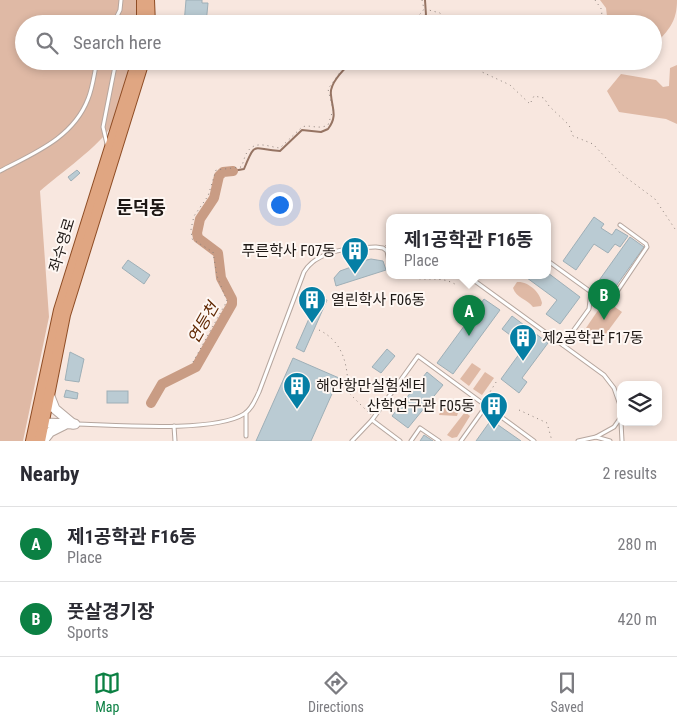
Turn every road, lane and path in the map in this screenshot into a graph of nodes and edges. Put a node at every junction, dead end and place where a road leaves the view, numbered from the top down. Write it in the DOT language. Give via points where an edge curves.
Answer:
graph roads {
  1 [pos="121,0"];
  2 [pos="142,0"];
  3 [pos="422,0"];
  4 [pos="595,0"];
  5 [pos="424,9"];
  6 [pos="118,15"];
  7 [pos="142,15"];
  8 [pos="419,15"];
  9 [pos="443,15"];
  10 [pos="602,15"];
  11 [pos="95,70"];
  12 [pos="114,70"];
  13 [pos="134,70"];
  14 [pos="141,70"];
  15 [pos="341,70"];
  16 [pos="481,70"];
  17 [pos="109,150"];
  18 [pos="0,171"];
  19 [pos="620,225"];
  20 [pos="677,232"];
  21 [pos="386,251"];
  22 [pos="551,263"];
  23 [pos="446,279"];
  24 [pos="472,279"];
  25 [pos="458,286"];
  26 [pos="591,292"];
  27 [pos="319,330"];
  28 [pos="563,345"];
  29 [pos="193,362"];
  30 [pos="498,380"];
  31 [pos="49,394"];
  32 [pos="488,395"];
  33 [pos="617,395"];
  34 [pos="474,404"];
  35 [pos="465,406"];
  36 [pos="486,406"];
  37 [pos="518,410"];
  38 [pos="246,412"];
  39 [pos="373,419"];
  40 [pos="38,423"];
  41 [pos="617,423"];
  42 [pos="72,424"];
  43 [pos="174,426"];
  44 [pos="621,426"];
  45 [pos="246,436"];
  46 [pos="596,437"];
  47 [pos="31,441"];
  48 [pos="41,441"];
  49 [pos="175,441"];
  50 [pos="352,441"];
  51 [pos="400,441"];
  52 [pos="411,441"];
  53 [pos="439,441"];
  54 [pos="461,441"];
  55 [pos="534,441"];
  56 [pos="552,441"];
  57 [pos="578,441"];
  58 [pos="610,441"];
  59 [pos="622,441"];
  1 -- 6 [label="lane"];
  2 -- 7 [label="main road"];
  3 -- 5 [label="path"];
  4 -- 10 [label="path"];
  5 -- 8 [label="path"];
  5 -- 9 [label="path"];
  11 -- 18 [label="lane" via="87,102 72,126 50,144"];
  12 -- 17 [label="lane" via="104,127"];
  13 -- 17 [label="main road, 좌수영로"];
  14 -- 31 [label="main road, 좌수영로" via="63,323"];
  15 -- 29 [label="path" via="329,87 333,110 328,125 302,127 280,148 261,144 253,146 246,153 241,167 219,168 215,172 208,196 194,216 191,233 195,242 213,252 217,276 227,300"];
  16 -- 20 [label="path" via="487,76 510,85 530,104 534,96 544,98 574,136 593,144 620,173 658,201"];
  17 -- 40 [label="main road, 좌수영로" via="59,310"];
  19 -- 26 [label="lane" via="646,244 647,250 614,298"];
  21 -- 38 [label="lane" via="362,249 326,254 313,261 304,272 262,386"];
  22 -- 26 [label="lane"];
  23 -- 25 [label="path"];
  24 -- 28 [label="lane"];
  26 -- 28 [label="lane" via="589,309"];
  27 -- 39 [label="path" via="326,333 342,352 347,363 348,392"];
  28 -- 33 [label="lane" via="608,379"];
  30 -- 32 [label="path"];
  31 -- 40 [label="main road, 좌수영로"];
  31 -- 42 [label="street" via="55,409"];
  34 -- 35 [label="path"];
  36 -- 39 [label="lane" via="418,356"];
  36 -- 54 [label="lane"];
  36 -- 55 [label="lane"];
  37 -- 56 [label="path" via="547,423"];
  38 -- 43 [label="lane" via="226,420"];
  38 -- 45 [label="lane"];
  39 -- 50 [label="lane"];
  39 -- 51 [label="lane"];
  40 -- 42 [label="street"];
  40 -- 47 [label="main road, 좌수영로"];
  40 -- 48 [label="main road, 좌수영로"];
  41 -- 46 [label="lane"];
  42 -- 43 [label="lane"];
  42 -- 48 [label="street" via="54,429"];
  43 -- 49 [label="lane"];
  44 -- 59 [label="lane"];
  46 -- 57 [label="lane"];
  46 -- 58 [label="lane"];
  52 -- 53 [label="lane" via="420,428"];
}
